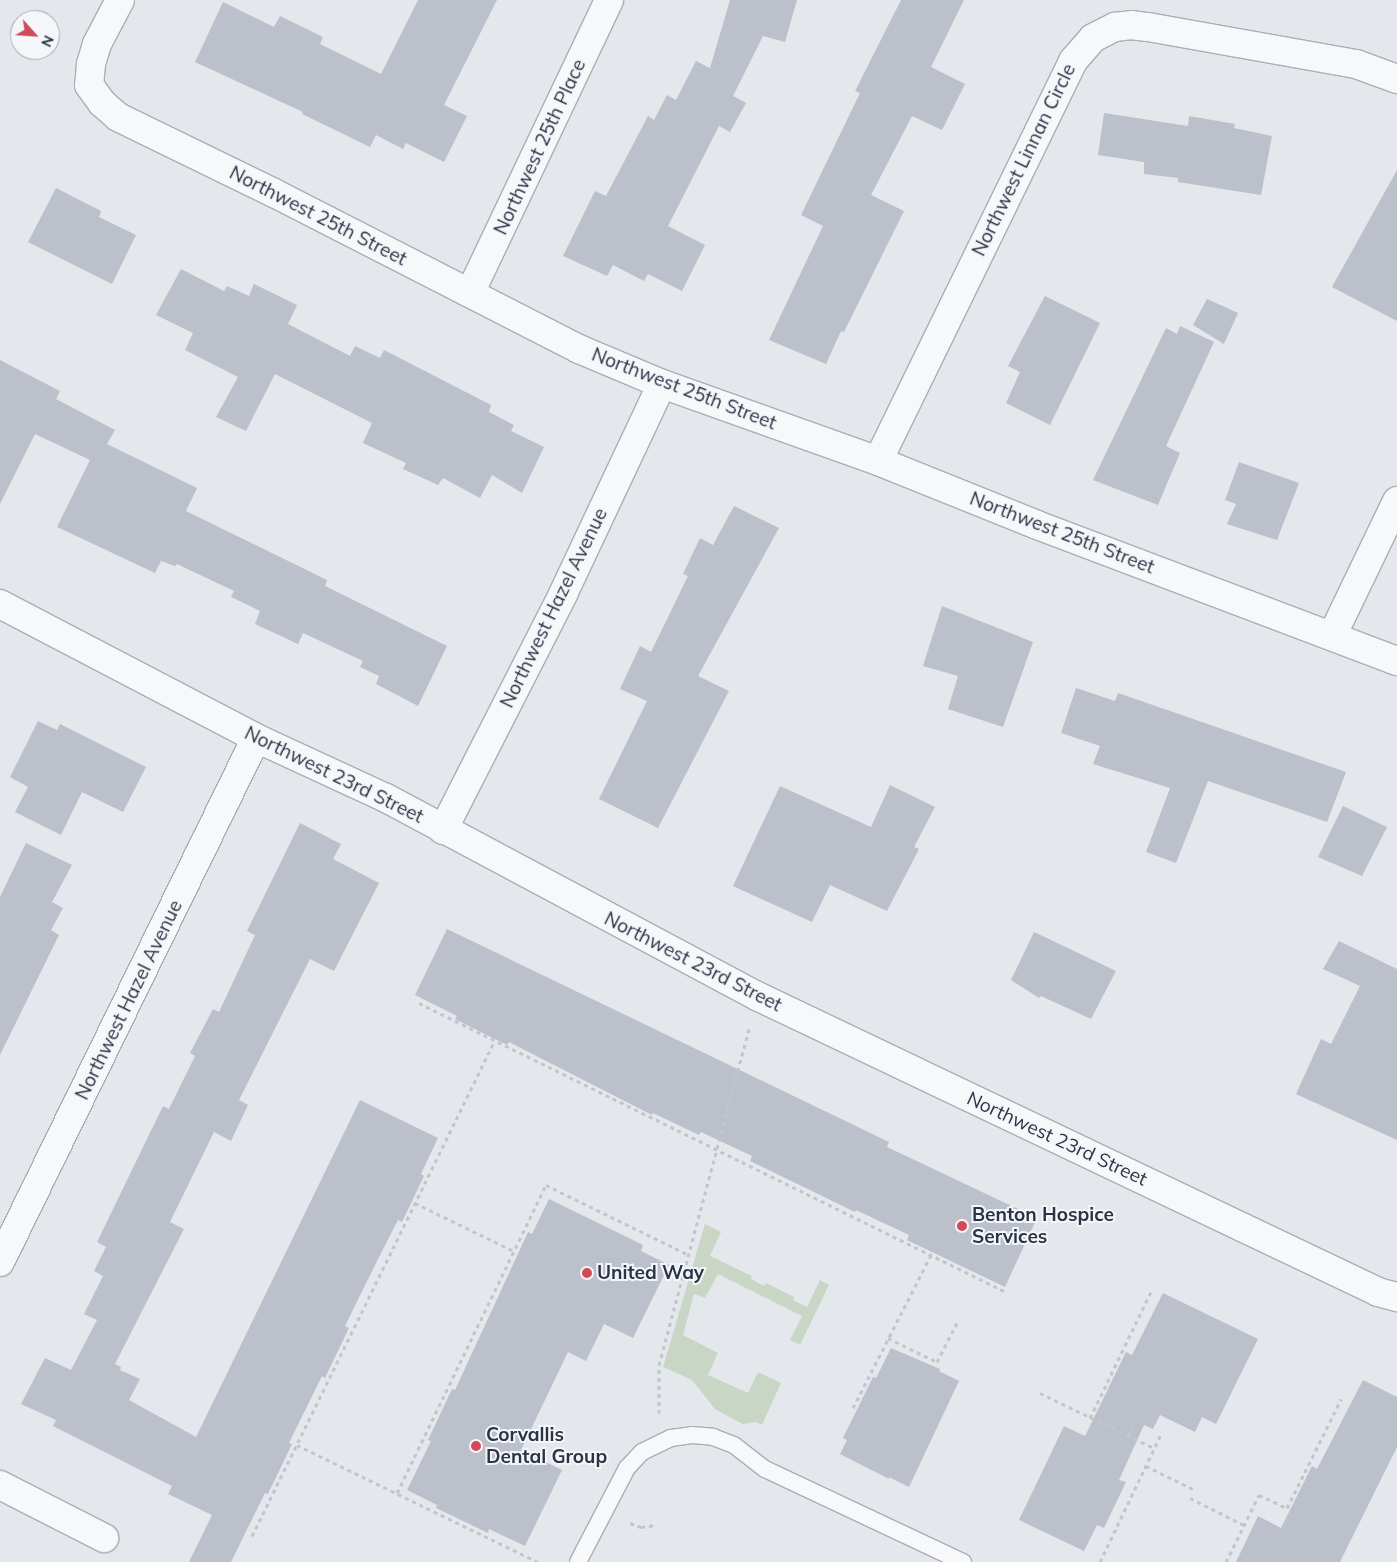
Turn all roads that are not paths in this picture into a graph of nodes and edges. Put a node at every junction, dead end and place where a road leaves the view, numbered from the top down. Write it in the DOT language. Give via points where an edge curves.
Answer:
graph roads {
  1 [pos="120,0"];
  2 [pos="609,0"];
  3 [pos="1397,79"];
  4 [pos="470,293"];
  5 [pos="662,384"];
  6 [pos="878,460"];
  7 [pos="1397,501"];
  8 [pos="0,604"];
  9 [pos="1332,636"];
  10 [pos="1397,661"];
  11 [pos="256,738"];
  12 [pos="443,830"];
  13 [pos="0,1262"];
  14 [pos="1397,1297"];
  15 [pos="0,1485"];
  16 [pos="104,1538"];
  17 [pos="578,1562"];
  18 [pos="963,1562"];
  1 -- 4 [label="street, Northwest 25th Street" via="97,44 89,85 118,117"];
  2 -- 4 [label="street, Northwest 25th Place"];
  3 -- 6 [label="street, Northwest Linnan Circle" via="1356,64 1148,27 1115,27 1093,38 1073,61"];
  4 -- 5 [label="street, Northwest 25th Street" via="579,348"];
  5 -- 6 [label="street, Northwest 25th Street"];
  5 -- 12 [label="street, Northwest Hazel Avenue" via="563,594"];
  6 -- 9 [label="street, Northwest 25th Street" via="1038,525"];
  7 -- 9 [label="street"];
  8 -- 11 [label="street, Northwest 23rd Street"];
  9 -- 10 [label="street, Northwest 25th Street"];
  11 -- 12 [label="street, Northwest 23rd Street" via="386,798"];
  11 -- 13 [label="street, Northwest Hazel Avenue"];
  12 -- 14 [label="street, Northwest 23rd Street" via="757,996 1378,1292"];
  15 -- 16 [label="street"];
  17 -- 18 [label="lane" via="627,1468 642,1452 671,1438 692,1435 734,1445 765,1468"];
}
